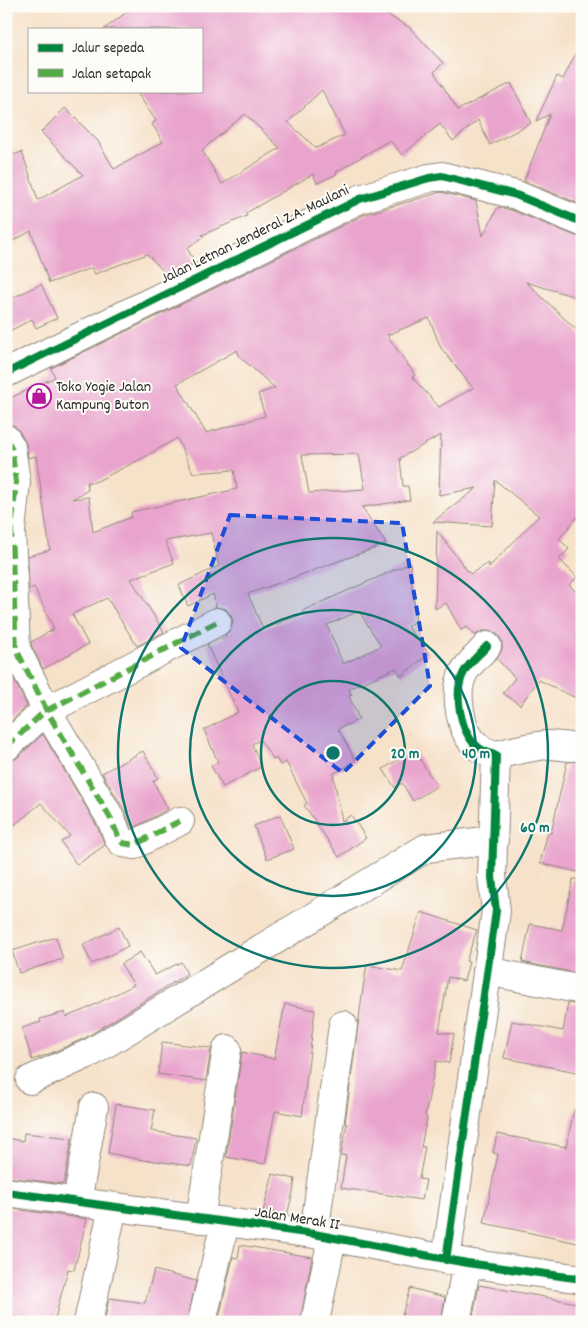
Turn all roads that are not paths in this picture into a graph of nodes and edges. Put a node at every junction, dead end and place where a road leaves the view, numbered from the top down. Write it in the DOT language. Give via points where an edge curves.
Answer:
graph roads {
  1 [pos="582,222"];
  2 [pos="6,372"];
  3 [pos="6,439"];
  4 [pos="217,622"];
  5 [pos="487,646"];
  6 [pos="47,711"];
  7 [pos="582,744"];
  8 [pos="6,746"];
  9 [pos="496,755"];
  10 [pos="180,821"];
  11 [pos="494,840"];
  12 [pos="487,972"];
  13 [pos="582,990"];
  14 [pos="343,1025"];
  15 [pos="227,1049"];
  16 [pos="30,1080"];
  17 [pos="94,1107"];
  18 [pos="6,1192"];
  19 [pos="78,1202"];
  20 [pos="113,1208"];
  21 [pos="213,1221"];
  22 [pos="323,1236"];
  23 [pos="457,1262"];
  24 [pos="582,1279"];
  25 [pos="88,1322"];
  26 [pos="202,1322"];
  27 [pos="315,1322"];
  28 [pos="456,1322"];
  1 -- 2 [label="street, Jalan Letnan Jenderal Z.A. Maulani" via="516,195 442,176 429,178 360,200"];
  3 -- 6 [label="street" via="11,447 16,482 11,531 14,639"];
  4 -- 6 [label="street"];
  5 -- 9 [label="street" via="464,672 458,692 466,732 478,748"];
  6 -- 8 [label="street"];
  6 -- 10 [label="street" via="111,819 118,840 134,845"];
  7 -- 9 [label="street" via="574,747 549,745"];
  9 -- 11 [label="street"];
  11 -- 12 [label="street" via="492,877 496,911"];
  11 -- 16 [label="street" via="426,848 92,1052"];
  12 -- 13 [label="street"];
  12 -- 23 [label="street"];
  14 -- 22 [label="street"];
  15 -- 21 [label="street"];
  17 -- 19 [label="street"];
  18 -- 19 [label="street, Jalan Merak II"];
  19 -- 20 [label="street, Jalan Merak II"];
  20 -- 21 [label="street, Jalan Merak II"];
  20 -- 25 [label="street"];
  21 -- 22 [label="street, Jalan Merak II"];
  21 -- 26 [label="street"];
  22 -- 23 [label="street, Jalan Merak II"];
  22 -- 27 [label="street"];
  23 -- 24 [label="street, Jalan Merak II"];
  23 -- 28 [label="street"];
}
